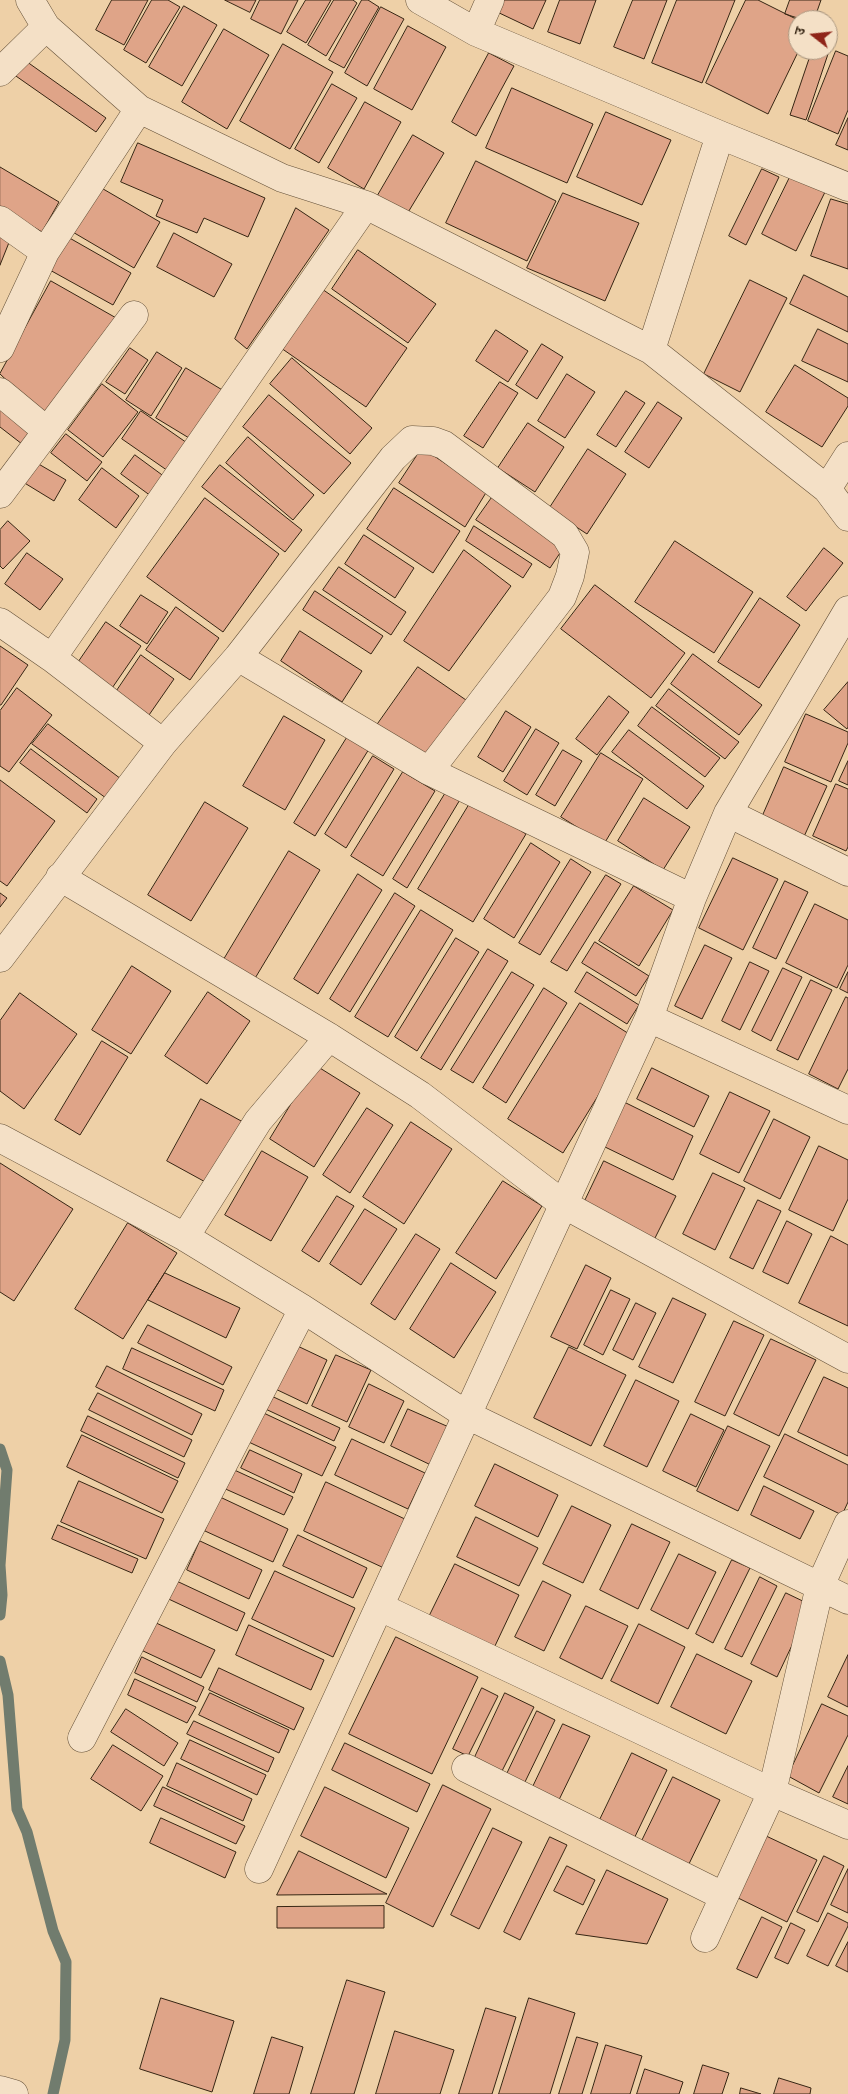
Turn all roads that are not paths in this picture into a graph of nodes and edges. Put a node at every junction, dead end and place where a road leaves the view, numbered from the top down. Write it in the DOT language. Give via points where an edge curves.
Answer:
graph roads {
  1 [pos="30,0"];
  2 [pos="420,0"];
  3 [pos="490,0"];
  4 [pos="46,27"];
  5 [pos="476,32"];
  6 [pos="0,72"];
  7 [pos="139,109"];
  8 [pos="720,135"];
  9 [pos="848,186"];
  10 [pos="366,205"];
  11 [pos="0,220"];
  12 [pos="45,252"];
  13 [pos="134,315"];
  14 [pos="0,348"];
  15 [pos="651,350"];
  16 [pos="0,392"];
  17 [pos="47,431"];
  18 [pos="848,456"];
  19 [pos="826,490"];
  20 [pos="0,494"];
  21 [pos="848,517"];
  22 [pos="848,610"];
  23 [pos="0,622"];
  24 [pos="238,657"];
  25 [pos="52,658"];
  26 [pos="163,743"];
  27 [pos="429,771"];
  28 [pos="728,813"];
  29 [pos="848,872"];
  30 [pos="60,877"];
  31 [pos="692,898"];
  32 [pos="0,958"];
  33 [pos="649,1018"];
  34 [pos="330,1037"];
  35 [pos="848,1110"];
  36 [pos="0,1138"];
  37 [pos="564,1204"];
  38 [pos="184,1237"];
  39 [pos="303,1309"];
  40 [pos="848,1359"];
  41 [pos="467,1416"];
  42 [pos="848,1524"];
  43 [pos="820,1586"];
  44 [pos="848,1600"];
  45 [pos="380,1607"];
  46 [pos="82,1738"];
  47 [pos="466,1768"];
  48 [pos="772,1792"];
  49 [pos="848,1825"];
  50 [pos="259,1869"];
  51 [pos="724,1896"];
  52 [pos="705,1938"];
  53 [pos="0,2090"];
  54 [pos="14,2094"];
  1 -- 4 [label="street"];
  2 -- 5 [label="street"];
  3 -- 5 [label="street"];
  4 -- 6 [label="street"];
  4 -- 7 [label="street"];
  5 -- 8 [label="street"];
  7 -- 10 [label="street" via="282,178"];
  7 -- 12 [label="street"];
  8 -- 9 [label="street"];
  8 -- 15 [label="street"];
  10 -- 15 [label="street"];
  10 -- 25 [label="street"];
  11 -- 12 [label="street"];
  12 -- 14 [label="street"];
  13 -- 17 [label="street"];
  15 -- 19 [label="street"];
  16 -- 17 [label="street"];
  17 -- 20 [label="street"];
  18 -- 19 [label="street"];
  19 -- 21 [label="street"];
  22 -- 28 [label="street"];
  23 -- 25 [label="street"];
  24 -- 26 [label="street"];
  24 -- 27 [label="street"];
  24 -- 27 [label="street" via="393,458 412,440 444,445 565,534 576,552 562,596"];
  25 -- 26 [label="street"];
  26 -- 30 [label="street"];
  27 -- 31 [label="street"];
  28 -- 29 [label="street"];
  28 -- 31 [label="street"];
  30 -- 32 [label="street"];
  30 -- 34 [label="street"];
  31 -- 33 [label="street"];
  33 -- 35 [label="street"];
  33 -- 37 [label="street"];
  34 -- 37 [label="street" via="420,1095"];
  34 -- 38 [label="street" via="258,1121"];
  36 -- 38 [label="street"];
  37 -- 40 [label="street"];
  37 -- 41 [label="street"];
  38 -- 39 [label="street"];
  39 -- 41 [label="street"];
  39 -- 46 [label="street"];
  41 -- 43 [label="street"];
  41 -- 45 [label="street"];
  42 -- 43 [label="street"];
  43 -- 44 [label="street"];
  43 -- 48 [label="street"];
  45 -- 48 [label="street"];
  45 -- 50 [label="street"];
  47 -- 51 [label="street"];
  48 -- 49 [label="street"];
  48 -- 51 [label="street"];
  51 -- 52 [label="street"];
  53 -- 54 [label="street"];
}
